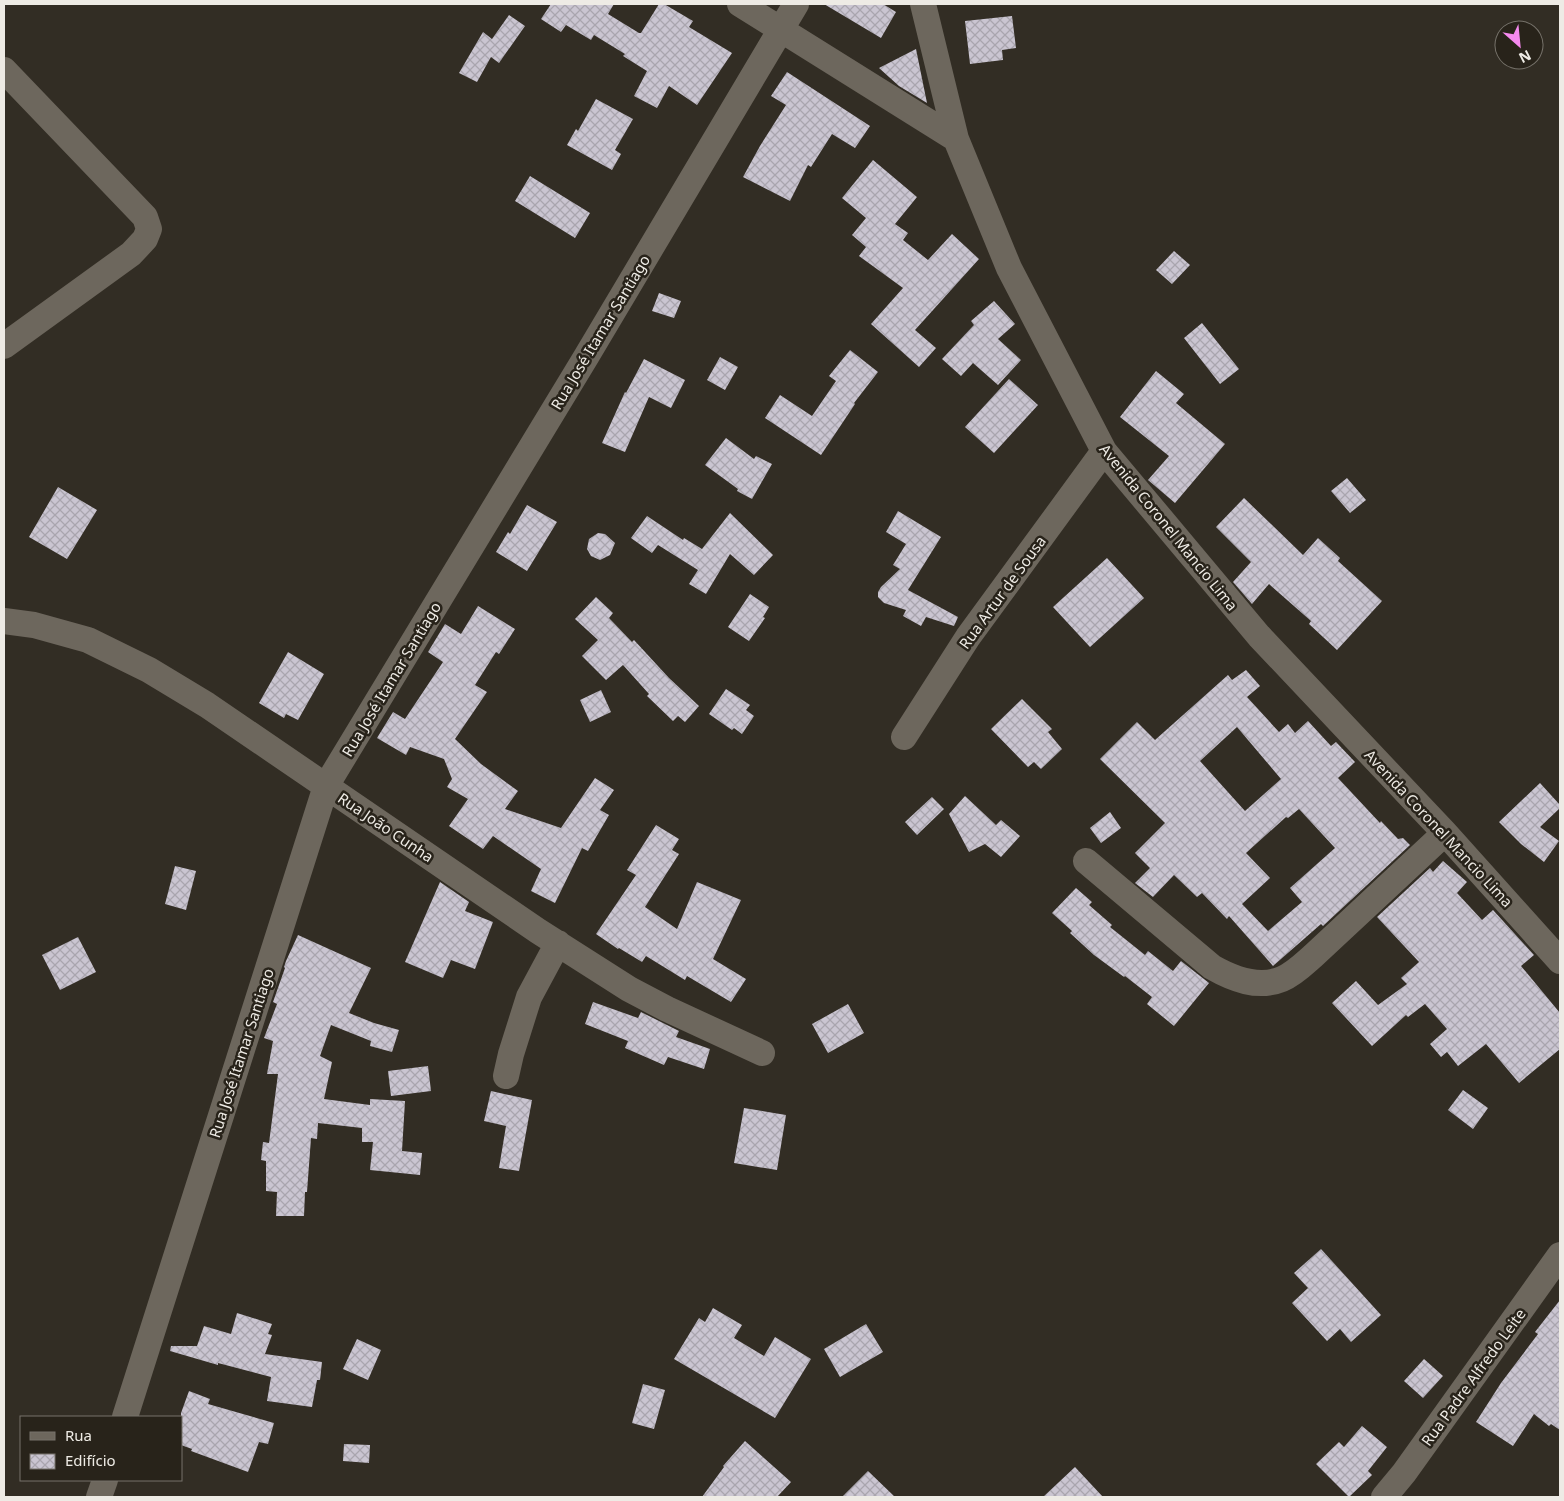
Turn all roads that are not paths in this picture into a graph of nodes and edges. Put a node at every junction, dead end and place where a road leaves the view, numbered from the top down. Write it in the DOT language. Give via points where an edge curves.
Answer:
graph roads {
  1 [pos="740,4"];
  2 [pos="796,4"];
  3 [pos="923,4"];
  4 [pos="782,29"];
  5 [pos="4,70"];
  6 [pos="956,139"];
  7 [pos="4,346"];
  8 [pos="1104,451"];
  9 [pos="4,621"];
  10 [pos="904,737"];
  11 [pos="326,786"];
  12 [pos="1446,833"];
  13 [pos="1086,861"];
  14 [pos="558,943"];
  15 [pos="1560,961"];
  16 [pos="762,1053"];
  17 [pos="506,1076"];
  18 [pos="1560,1255"];
  19 [pos="125,1416"];
  20 [pos="105,1481"];
  21 [pos="99,1497"];
  22 [pos="1384,1497"];
  1 -- 4 [label="street"];
  2 -- 4 [label="street, Rua José Itamar Santiago"];
  3 -- 6 [label="street, Avenida Coronel Mancio Lima"];
  4 -- 6 [label="street"];
  4 -- 11 [label="street, Rua José Itamar Santiago"];
  5 -- 7 [label="street" via="145,218 149,229 145,239 131,254"];
  6 -- 8 [label="street, Avenida Coronel Mancio Lima" via="1008,268"];
  8 -- 10 [label="street, Rua Artur de Sousa" via="968,637"];
  8 -- 12 [label="street, Avenida Coronel Mancio Lima" via="1259,636"];
  9 -- 11 [label="street, Rua João Cunha" via="34,625 88,640 149,670 207,705"];
  11 -- 14 [label="street, Rua João Cunha"];
  11 -- 19 [label="street, Rua José Itamar Santiago"];
  12 -- 13 [label="street" via="1293,973 1265,983 1230,978 1212,967"];
  12 -- 15 [label="street, Avenida Coronel Mancio Lima"];
  14 -- 16 [label="street, Rua João Cunha" via="629,989"];
  14 -- 17 [label="street" via="529,998"];
  18 -- 22 [label="street, Rua Padre Alfredo Leite"];
  20 -- 21 [label="street"];
}
